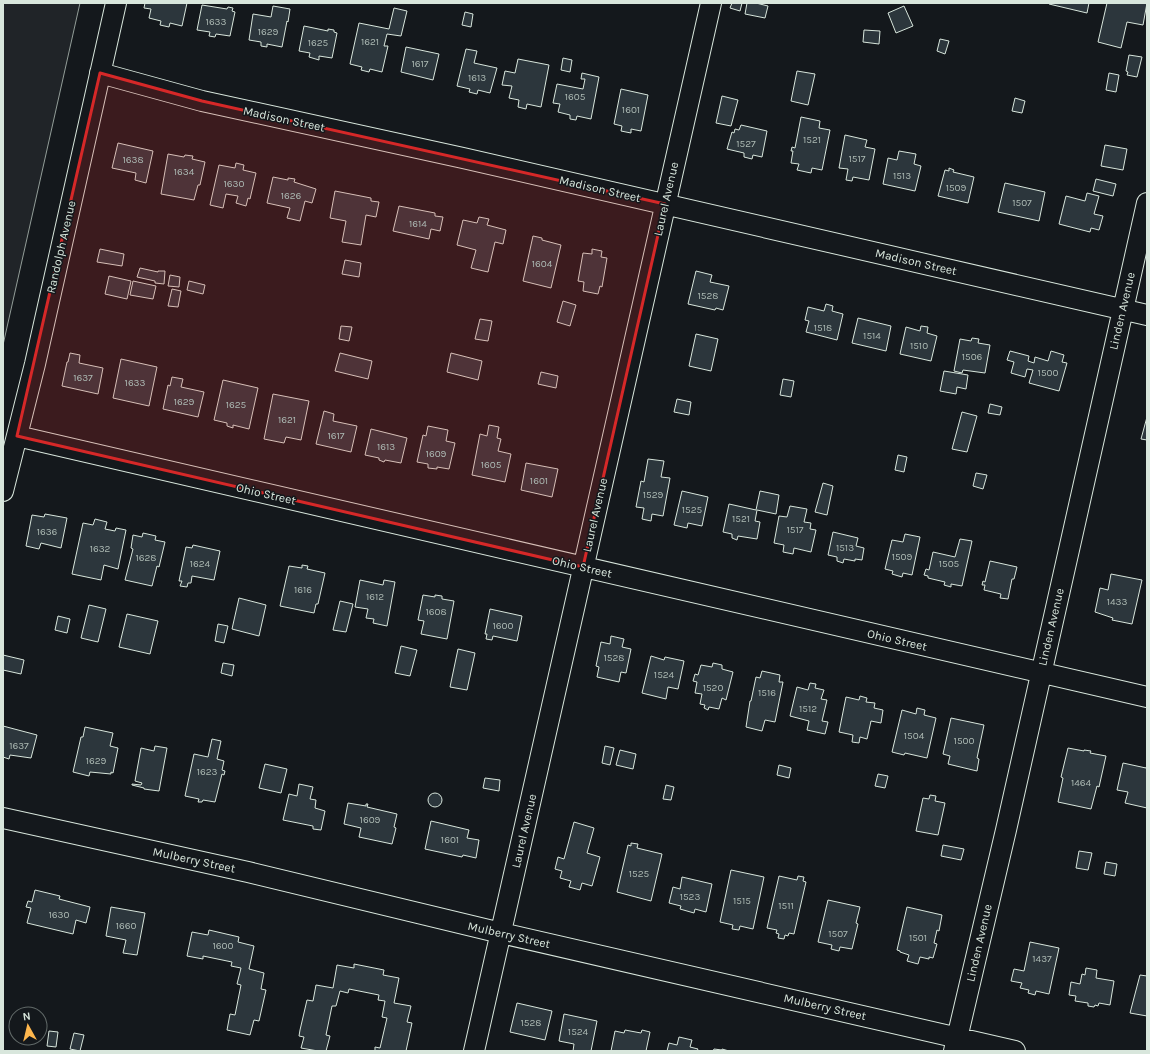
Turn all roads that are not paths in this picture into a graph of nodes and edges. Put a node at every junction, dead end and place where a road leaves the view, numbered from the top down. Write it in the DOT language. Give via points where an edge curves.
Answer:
graph roads {
  1 [pos="116,3"];
  2 [pos="712,3"];
  3 [pos="100,73"];
  4 [pos="1147,203"];
  5 [pos="665,204"];
  6 [pos="1123,310"];
  7 [pos="1147,315"];
  8 [pos="17,436"];
  9 [pos="3,491"];
  10 [pos="583,567"];
  11 [pos="1041,673"];
  12 [pos="1147,697"];
  13 [pos="3,818"];
  14 [pos="501,933"];
  15 [pos="955,1044"];
  16 [pos="474,1051"];
  17 [pos="1015,1051"];
  1 -- 3 [label="street, Randolph Avenue"];
  2 -- 5 [label="street, Laurel Avenue"];
  3 -- 5 [label="street, Madison Street" via="202,101"];
  3 -- 8 [label="street, Randolph Avenue"];
  4 -- 6 [label="street, Linden Avenue"];
  5 -- 6 [label="street, Madison Street"];
  5 -- 10 [label="street, Laurel Avenue"];
  6 -- 7 [label="street, Madison Street"];
  6 -- 11 [label="street, Linden Avenue"];
  8 -- 9 [label="street, Randolph Avenue"];
  8 -- 10 [label="street, Ohio Street"];
  10 -- 11 [label="street, Ohio Street"];
  10 -- 14 [label="street, Laurel Avenue"];
  11 -- 12 [label="street, Ohio Street"];
  11 -- 15 [label="street, Linden Avenue"];
  13 -- 14 [label="street, Mulberry Street" via="248,872"];
  14 -- 15 [label="street, Mulberry Street"];
  14 -- 16 [label="street, Laurel Avenue"];
  15 -- 17 [label="street, Mulberry Street"];
}
